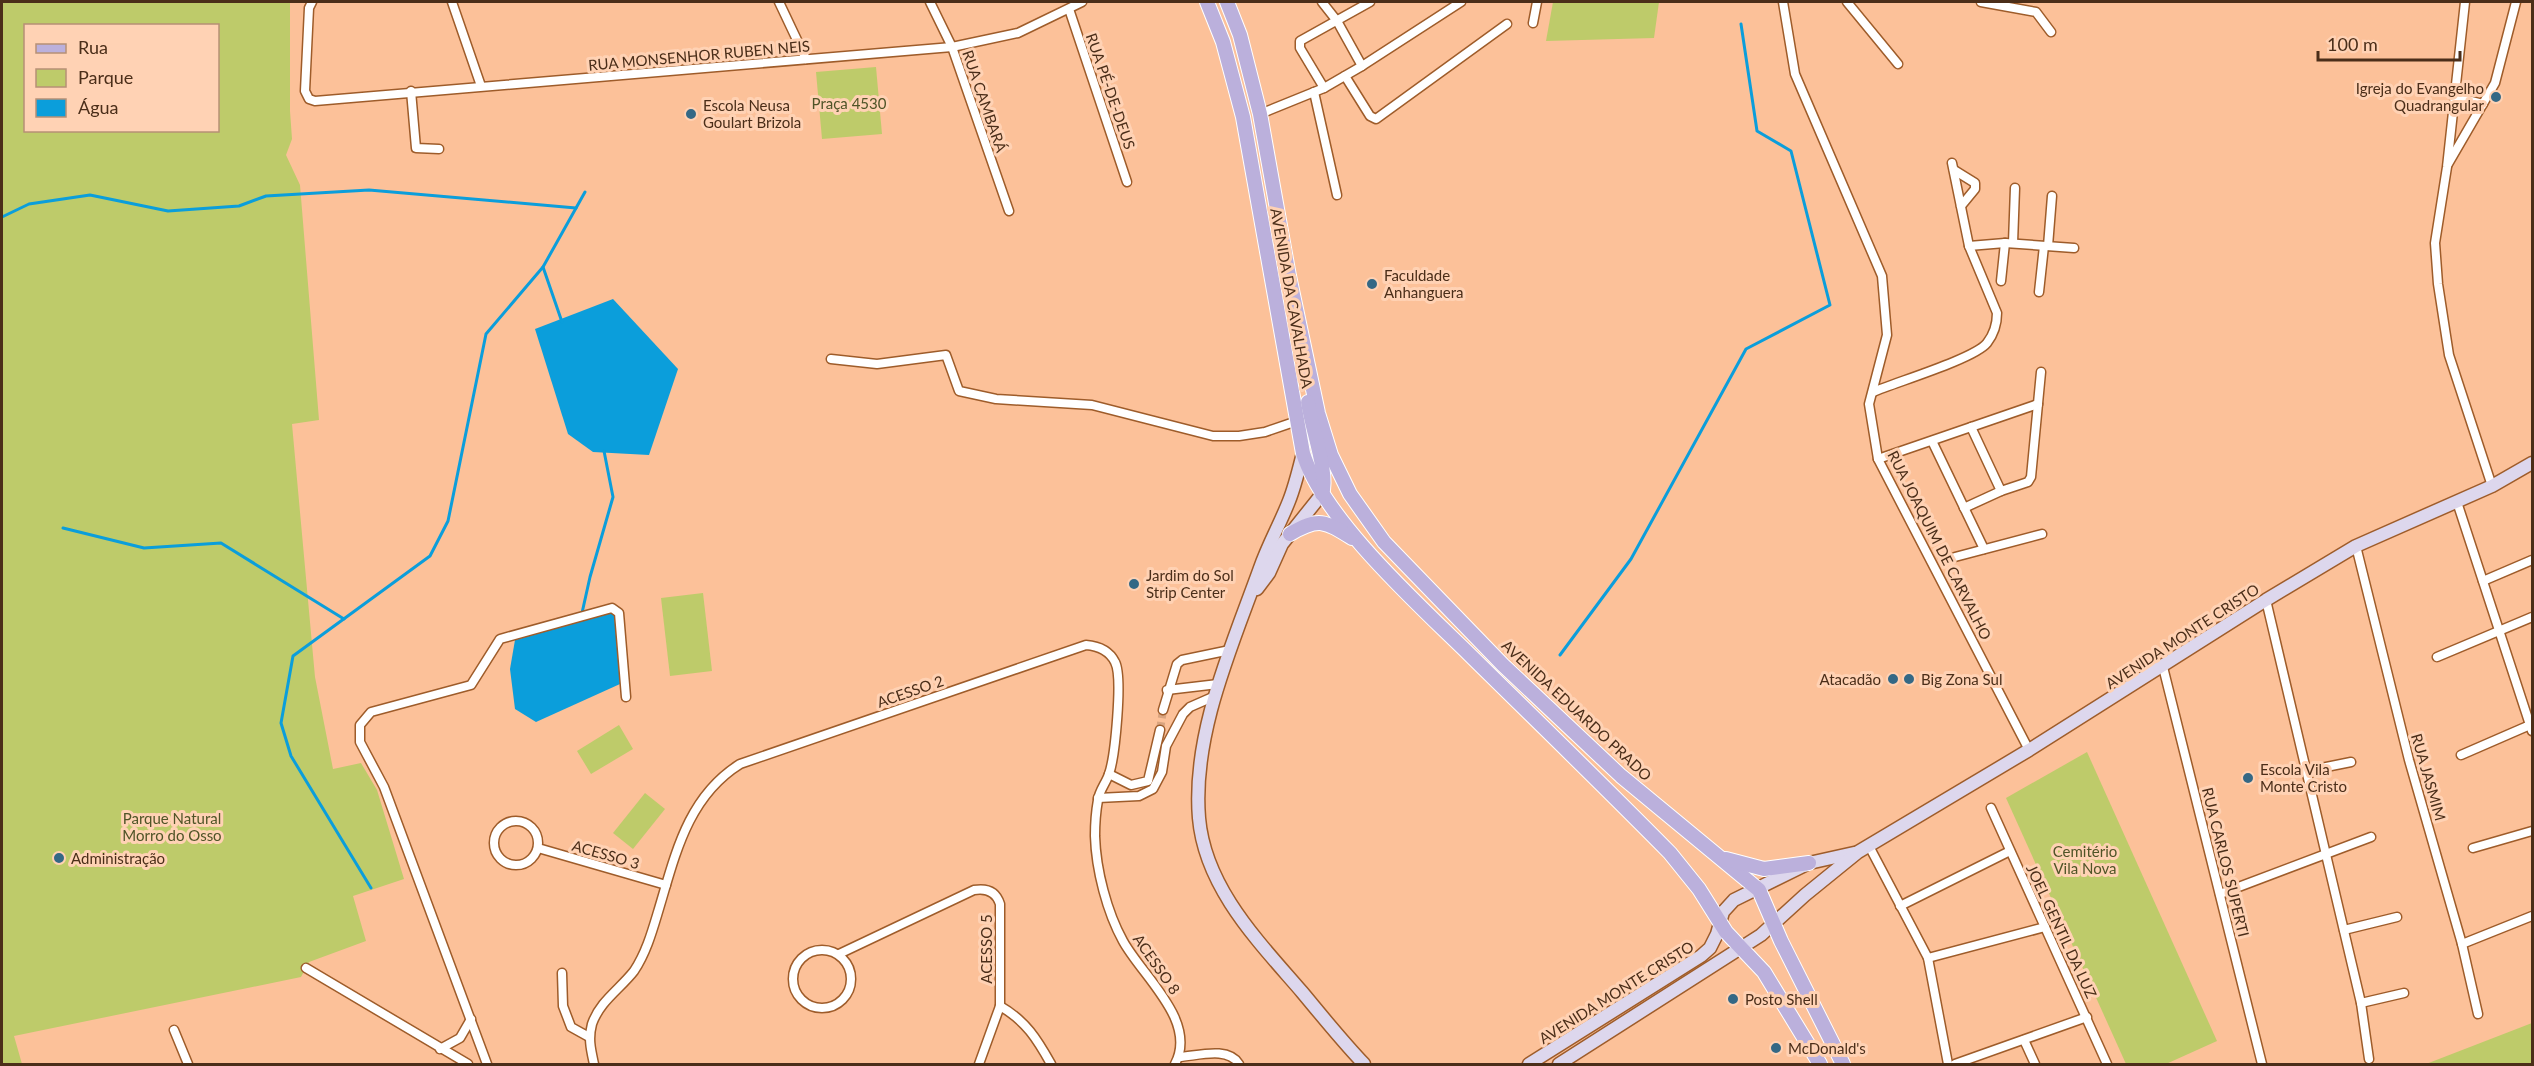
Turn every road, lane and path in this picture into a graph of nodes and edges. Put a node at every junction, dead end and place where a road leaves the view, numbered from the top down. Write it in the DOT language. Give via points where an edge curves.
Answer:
graph roads {
  1 [pos="312,2"];
  2 [pos="452,2"];
  3 [pos="779,2"];
  4 [pos="930,2"];
  5 [pos="1082,2"];
  6 [pos="1207,2"];
  7 [pos="1227,2"];
  8 [pos="1322,2"];
  9 [pos="1370,2"];
  10 [pos="1537,2"];
  11 [pos="1783,2"];
  12 [pos="1847,2"];
  13 [pos="1981,2"];
  14 [pos="2465,2"];
  15 [pos="2516,2"];
  16 [pos="1457,3"];
  17 [pos="1069,9"];
  18 [pos="1337,21"];
  19 [pos="1533,23"];
  20 [pos="1507,24"];
  21 [pos="2051,32"];
  22 [pos="952,47"];
  23 [pos="806,59"];
  24 [pos="1898,64"];
  25 [pos="1362,66"];
  26 [pos="1346,75"];
  27 [pos="481,86"];
  28 [pos="1324,88"];
  29 [pos="411,91"];
  30 [pos="1314,92"];
  31 [pos="2455,97"];
  32 [pos="2483,104"];
  33 [pos="1260,114"];
  34 [pos="439,149"];
  35 [pos="2447,167"];
  36 [pos="1127,182"];
  37 [pos="1256,188"];
  38 [pos="2015,188"];
  39 [pos="1337,195"];
  40 [pos="2052,196"];
  41 [pos="1961,206"];
  42 [pos="1009,211"];
  43 [pos="2009,243"];
  44 [pos="1969,246"];
  45 [pos="2046,246"];
  46 [pos="1285,248"];
  47 [pos="2074,248"];
  48 [pos="2001,281"];
  49 [pos="1274,286"];
  50 [pos="2039,292"];
  51 [pos="1302,341"];
  52 [pos="831,359"];
  53 [pos="1307,366"];
  54 [pos="2041,372"];
  55 [pos="1872,392"];
  56 [pos="2038,404"];
  57 [pos="1297,421"];
  58 [pos="1971,427"];
  59 [pos="1932,441"];
  60 [pos="1303,453"];
  61 [pos="1878,459"];
  62 [pos="2532,463"];
  63 [pos="2492,486"];
  64 [pos="2001,491"];
  65 [pos="1322,494"];
  66 [pos="2457,502"];
  67 [pos="1964,508"];
  68 [pos="1290,534"];
  69 [pos="2042,534"];
  70 [pos="1363,545"];
  71 [pos="2356,546"];
  72 [pos="1984,549"];
  73 [pos="1955,557"];
  74 [pos="2532,560"];
  75 [pos="2483,581"];
  76 [pos="1251,597"];
  77 [pos="2266,600"];
  78 [pos="2532,617"];
  79 [pos="2499,631"];
  80 [pos="1230,650"];
  81 [pos="2437,657"];
  82 [pos="2163,667"];
  83 [pos="1167,690"];
  84 [pos="1216,690"];
  85 [pos="626,697"];
  86 [pos="1163,710"];
  87 [pos="2531,722"];
  88 [pos="1160,730"];
  89 [pos="2029,750"];
  90 [pos="2461,755"];
  91 [pos="2351,762"];
  92 [pos="2306,771"];
  93 [pos="1109,774"];
  94 [pos="1098,798"];
  95 [pos="1991,808"];
  96 [pos="2532,831"];
  97 [pos="2371,837"];
  98 [pos="538,848"];
  99 [pos="2473,848"];
  100 [pos="1864,849"];
  101 [pos="2010,851"];
  102 [pos="2326,855"];
  103 [pos="1723,858"];
  104 [pos="1809,863"];
  105 [pos="666,885"];
  106 [pos="1759,890"];
  107 [pos="2220,894"];
  108 [pos="1900,906"];
  109 [pos="2532,916"];
  110 [pos="2397,917"];
  111 [pos="1719,921"];
  112 [pos="1774,922"];
  113 [pos="2045,927"];
  114 [pos="2344,930"];
  115 [pos="2462,944"];
  116 [pos="1741,946"];
  117 [pos="839,954"];
  118 [pos="1928,958"];
  119 [pos="306,968"];
  120 [pos="562,973"];
  121 [pos="2404,993"];
  122 [pos="2361,1003"];
  123 [pos="1000,1006"];
  124 [pos="2478,1014"];
  125 [pos="2087,1017"];
  126 [pos="471,1018"];
  127 [pos="174,1030"];
  128 [pos="589,1037"];
  129 [pos="2024,1040"];
  130 [pos="440,1049"];
  131 [pos="2369,1059"];
  132 [pos="1177,1061"];
  133 [pos="1360,1062"];
  134 [pos="188,1065"];
  135 [pos="468,1065"];
  136 [pos="487,1065"];
  137 [pos="594,1065"];
  138 [pos="979,1065"];
  139 [pos="1052,1065"];
  140 [pos="1239,1065"];
  141 [pos="1528,1065"];
  142 [pos="1559,1065"];
  143 [pos="1820,1065"];
  144 [pos="1843,1065"];
  145 [pos="1948,1065"];
  146 [pos="1955,1065"];
  147 [pos="2035,1065"];
  148 [pos="2108,1065"];
  149 [pos="2262,1065"];
  1 -- 29 [label="street, RUA MONSENHOR RUBEN NEIS" via="305,91 309,99"];
  2 -- 27 [label="street"];
  3 -- 23 [label="street"];
  4 -- 22 [label="street, RUA CAMBARÁ"];
  5 -- 17 [label="street, RUA MONSENHOR RUBEN NEIS"];
  6 -- 37 [label="main road, AVENIDA DA CAVALHADA" via="1223,42 1243,117"];
  7 -- 33 [label="main road, AVENIDA DA CAVALHADA" via="1240,35"];
  8 -- 18 [label="street"];
  9 -- 18 [label="street"];
  10 -- 19 [label="street"];
  11 -- 55 [label="street, RUA JOAQUIM DE CARVALHO" via="1795,74 1882,276 1887,335"];
  12 -- 24 [label="street"];
  13 -- 21 [label="street" via="2036,12"];
  14 -- 31 [label="street"];
  15 -- 32 [label="street" via="2495,82"];
  16 -- 25 [label="street"];
  17 -- 22 [label="street, RUA MONSENHOR RUBEN NEIS" via="1018,33"];
  17 -- 36 [label="street, RUA PÉ-DE-DEUS"];
  18 -- 25 [label="street"];
  18 -- 28 [label="street" via="1299,44"];
  20 -- 26 [label="street" via="1376,119 1370,116"];
  22 -- 23 [label="street, RUA MONSENHOR RUBEN NEIS"];
  22 -- 42 [label="street, RUA CAMBARÁ"];
  23 -- 27 [label="street, RUA MONSENHOR RUBEN NEIS"];
  25 -- 26 [label="street"];
  26 -- 28 [label="street"];
  27 -- 29 [label="street, RUA MONSENHOR RUBEN NEIS"];
  28 -- 30 [label="street"];
  29 -- 34 [label="street" via="416,148"];
  30 -- 33 [label="street"];
  30 -- 39 [label="street"];
  31 -- 32 [label="street"];
  31 -- 35 [label="street"];
  32 -- 35 [label="street"];
  33 -- 46 [label="main road, AVENIDA DA CAVALHADA"];
  35 -- 63 [label="street" via="2435,243 2438,284 2449,356"];
  37 -- 46 [label="main road" via="1271,237"];
  37 -- 49 [label="main road, AVENIDA DA CAVALHADA"];
  38 -- 43 [label="street"];
  40 -- 45 [label="street"];
  41 -- 41 [label="street" via="1953,166 1975,183 1975,189"];
  41 -- 44 [label="street"];
  43 -- 44 [label="street"];
  43 -- 45 [label="street"];
  43 -- 48 [label="street"];
  44 -- 55 [label="street" via="1997,313 1997,324 1987,344 1967,356"];
  45 -- 47 [label="street"];
  45 -- 50 [label="street"];
  46 -- 51 [label="main road, AVENIDA DA CAVALHADA"];
  49 -- 51 [label="main road" via="1286,287"];
  49 -- 57 [label="main road, AVENIDA DA CAVALHADA"];
  51 -- 53 [label="main road, AVENIDA DA CAVALHADA"];
  52 -- 57 [label="street" via="877,364 946,356 956,386 965,393 996,399 1092,405 1213,436 1265,432"];
  53 -- 65 [label="main road" via="1312,432 1324,474"];
  53 -- 103 [label="main road, AVENIDA EDUARDO PRADO" via="1330,455 1350,494 1384,542 1503,665 1612,768"];
  54 -- 56 [label="street"];
  55 -- 61 [label="street, RUA JOAQUIM DE CARVALHO" via="1869,404"];
  56 -- 58 [label="street"];
  56 -- 64 [label="street" via="2031,477 2028,482"];
  57 -- 60 [label="main road, AVENIDA DA CAVALHADA"];
  58 -- 59 [label="street"];
  58 -- 64 [label="street"];
  59 -- 61 [label="street"];
  59 -- 67 [label="street"];
  60 -- 65 [label="main road" via="1308,471"];
  60 -- 76 [label="main road, AVENIDA DA CAVALHADA" via="1290,500"];
  61 -- 89 [label="street, RUA JOAQUIM DE CARVALHO"];
  62 -- 63 [label="main road, AVENIDA MONTE CRISTO"];
  63 -- 66 [label="main road, AVENIDA MONTE CRISTO"];
  64 -- 67 [label="street"];
  65 -- 68 [label="main road, AVENIDA DA CAVALHADA"];
  65 -- 70 [label="main road"];
  66 -- 71 [label="main road, AVENIDA MONTE CRISTO"];
  66 -- 75 [label="street"];
  67 -- 72 [label="street"];
  68 -- 70 [label="main road" via="1310,522 1328,523"];
  68 -- 76 [label="main road, AVENIDA DA CAVALHADA"];
  69 -- 72 [label="street"];
  70 -- 111 [label="main road" via="1670,853"];
  71 -- 77 [label="main road, AVENIDA MONTE CRISTO"];
  71 -- 115 [label="street, RUA JASMIM" via="2409,760"];
  72 -- 73 [label="street"];
  74 -- 75 [label="street"];
  75 -- 79 [label="street"];
  76 -- 80 [label="main road, AVENIDA DA CAVALHADA"];
  77 -- 82 [label="main road, AVENIDA MONTE CRISTO"];
  77 -- 92 [label="street"];
  78 -- 79 [label="street"];
  79 -- 81 [label="street"];
  79 -- 87 [label="street"];
  80 -- 83 [label="street" via="1182,660 1173,671"];
  80 -- 84 [label="main road, AVENIDA DA CAVALHADA"];
  82 -- 89 [label="main road, AVENIDA MONTE CRISTO"];
  82 -- 107 [label="street, RUA CARLOS SUPERTI"];
  83 -- 84 [label="street"];
  83 -- 86 [label="street"];
  84 -- 94 [label="street" via="1183,714 1166,746 1162,772 1154,789 1139,795"];
  84 -- 133 [label="main road, AVENIDA DA CAVALHADA" via="1198,786 1199,820 1215,874 1248,929"];
  85 -- 126 [label="street" via="616,609 501,638 471,684 371,712 360,725 360,742 384,787"];
  87 -- 90 [label="street"];
  88 -- 93 [label="street" via="1148,781 1131,785"];
  89 -- 100 [label="main road, AVENIDA MONTE CRISTO"];
  91 -- 92 [label="street"];
  92 -- 102 [label="street"];
  93 -- 94 [label="street, ACESSO 8"];
  93 -- 105 [label="street, ACESSO 2" via="1119,671 1108,652 1097,645 1086,645 740,764 705,793 680,841"];
  94 -- 132 [label="street, ACESSO 8" via="1095,836 1105,893 1123,941 1170,1006 1180,1036"];
  95 -- 101 [label="street, JOEL GENTIL DA LUZ"];
  96 -- 99 [label="street"];
  97 -- 102 [label="street"];
  98 -- 98 [label="street" via="533,828 522,821 508,822 494,837 496,853 514,865 529,861"];
  98 -- 105 [label="street, ACESSO 3"];
  100 -- 104 [label="main road, AVENIDA MONTE CRISTO"];
  100 -- 108 [label="street"];
  100 -- 112 [label="main road, AVENIDA MONTE CRISTO"];
  101 -- 108 [label="street"];
  101 -- 113 [label="street, JOEL GENTIL DA LUZ"];
  102 -- 107 [label="street"];
  102 -- 114 [label="street"];
  103 -- 104 [label="main road" via="1764,869"];
  103 -- 106 [label="main road, AVENIDA EDUARDO PRADO"];
  104 -- 106 [label="main road, AVENIDA MONTE CRISTO"];
  105 -- 128 [label="street, ACESSO 2" via="650,939 634,971 609,995 593,1021"];
  106 -- 111 [label="main road, AVENIDA MONTE CRISTO" via="1734,900"];
  106 -- 112 [label="main road, AVENIDA EDUARDO PRADO"];
  107 -- 149 [label="street, RUA CARLOS SUPERTI"];
  108 -- 118 [label="street"];
  109 -- 115 [label="street"];
  110 -- 114 [label="street"];
  111 -- 116 [label="main road"];
  111 -- 141 [label="main road, AVENIDA MONTE CRISTO" via="1710,948 1701,956"];
  112 -- 116 [label="main road, AVENIDA MONTE CRISTO"];
  112 -- 144 [label="main road, AVENIDA EDUARDO PRADO"];
  113 -- 118 [label="street"];
  113 -- 125 [label="street, JOEL GENTIL DA LUZ"];
  114 -- 122 [label="street"];
  115 -- 124 [label="street, RUA JASMIM"];
  116 -- 142 [label="main road, AVENIDA MONTE CRISTO"];
  116 -- 143 [label="main road" via="1764,972"];
  117 -- 117 [label="street" via="822,949 798,962 792,979 805,1003 835,1006 849,991 851,971"];
  117 -- 123 [label="street, ACESSO 5" via="983,888 992,892 1000,904"];
  118 -- 145 [label="street"];
  119 -- 130 [label="street"];
  120 -- 128 [label="street" via="563,1006 571,1027"];
  121 -- 122 [label="street"];
  122 -- 131 [label="street"];
  123 -- 138 [label="street, ACESSO 5"];
  123 -- 139 [label="street" via="1033,1032"];
  125 -- 129 [label="street"];
  125 -- 148 [label="street, JOEL GENTIL DA LUZ"];
  126 -- 130 [label="street" via="460,1038"];
  126 -- 136 [label="street"];
  127 -- 134 [label="street"];
  128 -- 137 [label="street"];
  129 -- 146 [label="street"];
  129 -- 147 [label="street"];
  130 -- 135 [label="street"];
  132 -- 140 [label="street" via="1221,1054 1230,1055"];
}
